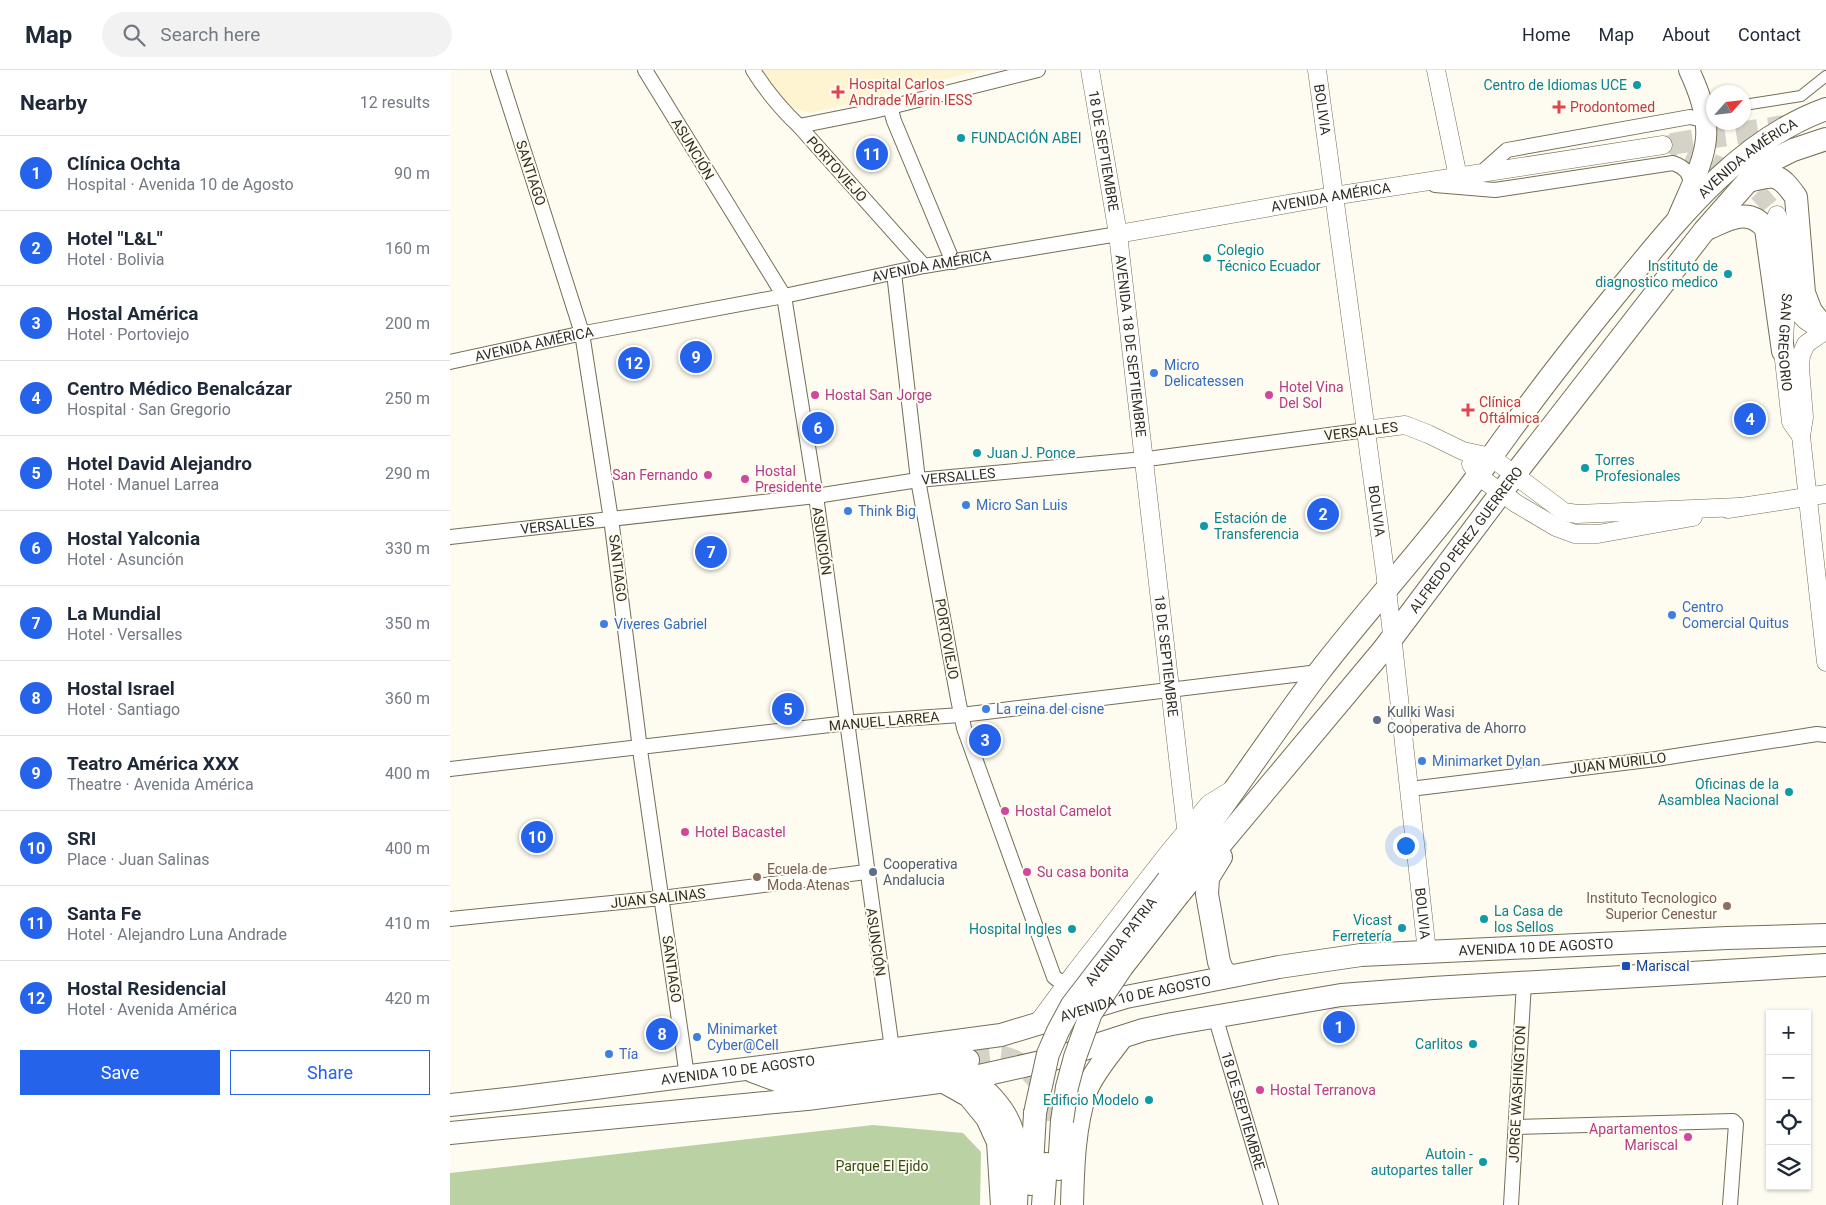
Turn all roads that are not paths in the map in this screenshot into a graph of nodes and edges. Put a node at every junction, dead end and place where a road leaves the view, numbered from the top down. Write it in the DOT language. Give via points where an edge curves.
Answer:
graph roads {
  1 [pos="498,70"];
  2 [pos="645,70"];
  3 [pos="752,70"];
  4 [pos="1038,70"];
  5 [pos="1090,70"];
  6 [pos="1317,70"];
  7 [pos="1436,70"];
  8 [pos="1689,70"];
  9 [pos="1826,76"];
  10 [pos="1751,104"];
  11 [pos="890,107"];
  12 [pos="1706,107"];
  13 [pos="1826,109"];
  14 [pos="1706,114"];
  15 [pos="799,126"];
  16 [pos="1708,130"];
  17 [pos="1826,139"];
  18 [pos="1663,145"];
  19 [pos="1480,174"];
  20 [pos="1458,178"];
  21 [pos="1748,181"];
  22 [pos="1417,184"];
  23 [pos="1691,186"];
  24 [pos="1333,196"];
  25 [pos="1776,216"];
  26 [pos="1676,221"];
  27 [pos="1704,231"];
  28 [pos="1118,234"];
  29 [pos="953,262"];
  30 [pos="924,266"];
  31 [pos="894,273"];
  32 [pos="1788,284"];
  33 [pos="784,296"];
  34 [pos="1826,330"];
  35 [pos="582,333"];
  36 [pos="1783,351"];
  37 [pos="450,362"];
  38 [pos="1366,430"];
  39 [pos="1800,436"];
  40 [pos="1463,451"];
  41 [pos="1491,457"];
  42 [pos="1143,459"];
  43 [pos="1478,476"];
  44 [pos="918,480"];
  45 [pos="1508,485"];
  46 [pos="1826,494"];
  47 [pos="816,496"];
  48 [pos="1807,497"];
  49 [pos="611,519"];
  50 [pos="450,537"];
  51 [pos="1387,589"];
  52 [pos="1393,637"];
  53 [pos="1826,662"];
  54 [pos="1319,672"];
  55 [pos="1170,689"];
  56 [pos="961,714"];
  57 [pos="847,723"];
  58 [pos="1826,735"];
  59 [pos="644,744"];
  60 [pos="450,769"];
  61 [pos="1410,789"];
  62 [pos="1260,796"];
  63 [pos="1187,844"];
  64 [pos="866,872"];
  65 [pos="1174,887"];
  66 [pos="662,898"];
  67 [pos="450,919"];
  68 [pos="1826,935"];
  69 [pos="1427,952"];
  70 [pos="1826,966"];
  71 [pos="1230,976"];
  72 [pos="1068,982"];
  73 [pos="1524,983"];
  74 [pos="1215,1016"];
  75 [pos="1037,1024"];
  76 [pos="1122,1037"];
  77 [pos="892,1049"];
  78 [pos="739,1069"];
  79 [pos="969,1069"];
  80 [pos="687,1076"];
  81 [pos="944,1082"];
  82 [pos="450,1105"];
  83 [pos="740,1105"];
  84 [pos="1048,1119"];
  85 [pos="1516,1127"];
  86 [pos="450,1134"];
  87 [pos="1002,1205"];
  88 [pos="1016,1205"];
  89 [pos="1030,1205"];
  90 [pos="1043,1205"];
  91 [pos="1057,1205"];
  92 [pos="1072,1205"];
  93 [pos="1270,1205"];
  94 [pos="1511,1205"];
  95 [pos="1730,1205"];
  1 -- 35 [label="street, SANTIAGO"];
  2 -- 33 [label="street, ASUNCIÓN"];
  3 -- 15 [label="street, PORTOVIEJO"];
  4 -- 11 [label="street"];
  5 -- 28 [label="street, 18 DE SEPTIEMBRE"];
  6 -- 24 [label="street, BOLIVIA"];
  7 -- 20 [label="street"];
  8 -- 12 [label="main road"];
  9 -- 10 [label="street" via="1801,96"];
  11 -- 15 [label="street"];
  11 -- 29 [label="street"];
  13 -- 26 [label="main road, AVENIDA AMÉRICA" via="1765,140 1732,165"];
  14 -- 19 [label="street" via="1507,150"];
  15 -- 30 [label="street, PORTOVIEJO"];
  16 -- 23 [label="main road" via="1704,153"];
  17 -- 21 [label="main road, AVENIDA AMÉRICA" via="1780,156"];
  18 -- 19 [label="street, AVENIDA AMÉRICA"];
  19 -- 20 [label="street, AVENIDA AMÉRICA"];
  20 -- 22 [label="street, AVENIDA AMÉRICA"];
  21 -- 27 [label="main road, ALFREDO PEREZ GUERRERO"];
  21 -- 34 [label="main road" via="1767,176 1781,179 1796,197 1804,293 1811,311"];
  22 -- 23 [label="street, AVENIDA AMÉRICA" via="1495,190 1673,163 1688,172"];
  22 -- 24 [label="street, AVENIDA AMÉRICA"];
  23 -- 26 [label="main road"];
  24 -- 28 [label="street, AVENIDA AMÉRICA"];
  24 -- 38 [label="street, BOLIVIA"];
  25 -- 32 [label="street, SAN GREGORIO" via="1784,234"];
  26 -- 41 [label="main road" via="1579,338"];
  27 -- 36 [label="main road" via="1744,215 1756,219 1766,228"];
  27 -- 45 [label="main road, ALFREDO PEREZ GUERRERO"];
  28 -- 29 [label="street, AVENIDA AMÉRICA"];
  28 -- 42 [label="street, AVENIDA 18 DE SEPTIEMBRE"];
  29 -- 30 [label="street, AVENIDA AMÉRICA"];
  30 -- 31 [label="street, AVENIDA AMÉRICA"];
  31 -- 33 [label="street, AVENIDA AMÉRICA"];
  31 -- 44 [label="street, PORTOVIEJO"];
  32 -- 34 [label="street" via="1799,315 1809,324"];
  32 -- 36 [label="street, SAN GREGORIO"];
  33 -- 35 [label="street, AVENIDA AMÉRICA"];
  33 -- 47 [label="street, ASUNCIÓN"];
  34 -- 39 [label="street, SAN GREGORIO" via="1806,344 1801,355 1804,417"];
  35 -- 37 [label="street, AVENIDA AMÉRICA"];
  35 -- 49 [label="street, SANTIAGO"];
  36 -- 39 [label="street, SAN GREGORIO" via="1791,422"];
  38 -- 40 [label="street, VERSALLES" via="1405,425"];
  38 -- 42 [label="street, VERSALLES"];
  38 -- 51 [label="street, BOLIVIA"];
  39 -- 48 [label="street, SAN GREGORIO"];
  40 -- 41 [label="street, VERSALLES"];
  40 -- 43 [label="street, VERSALLES"];
  41 -- 43 [label="main road"];
  41 -- 45 [label="street, VERSALLES"];
  42 -- 44 [label="street, VERSALLES"];
  42 -- 55 [label="street, 18 DE SEPTIEMBRE"];
  43 -- 45 [label="street, VERSALLES"];
  43 -- 51 [label="main road"];
  44 -- 47 [label="street, VERSALLES"];
  44 -- 56 [label="street, PORTOVIEJO"];
  45 -- 48 [label="street, VERSALLES" via="1537,517 1575,534 1598,534"];
  45 -- 52 [label="main road, ALFREDO PEREZ GUERRERO"];
  46 -- 48 [label="street, VERSALLES"];
  47 -- 49 [label="street, VERSALLES"];
  47 -- 57 [label="street, ASUNCIÓN"];
  48 -- 53 [label="street, SAN GREGORIO"];
  49 -- 50 [label="street, VERSALLES"];
  49 -- 59 [label="street, SANTIAGO"];
  51 -- 52 [label="street, BOLIVIA"];
  51 -- 54 [label="main road"];
  52 -- 61 [label="street, BOLIVIA"];
  52 -- 62 [label="main road, ALFREDO PEREZ GUERRERO"];
  54 -- 55 [label="street, MANUEL LARREA"];
  54 -- 63 [label="main road" via="1236,788"];
  55 -- 56 [label="street, MANUEL LARREA"];
  55 -- 63 [label="street, 18 DE SEPTIEMBRE"];
  56 -- 57 [label="street, MANUEL LARREA"];
  56 -- 72 [label="street, PORTOVIEJO" via="1054,977"];
  57 -- 59 [label="street, MANUEL LARREA"];
  57 -- 64 [label="street, ASUNCIÓN"];
  58 -- 61 [label="street, JUAN MURILLO"];
  59 -- 60 [label="street, MANUEL LARREA"];
  59 -- 66 [label="street, SANTIAGO"];
  61 -- 69 [label="street, BOLIVIA"];
  62 -- 65 [label="main road, ALFREDO PEREZ GUERRERO"];
  62 -- 71 [label="main road" via="1254,819 1216,863 1208,878 1207,894 1219,962"];
  63 -- 65 [label="main road"];
  63 -- 72 [label="street, AVENIDA PATRIA" via="1169,852"];
  64 -- 66 [label="street, JUAN SALINAS"];
  64 -- 77 [label="street, ASUNCIÓN"];
  65 -- 84 [label="main road, AVENIDA PATRIA, bridge" via="1091,1013 1067,1087"];
  66 -- 67 [label="street, JUAN SALINAS"];
  66 -- 80 [label="street, SANTIAGO"];
  68 -- 69 [label="main road, AVENIDA 10 DE AGOSTO"];
  69 -- 71 [label="main road, AVENIDA 10 DE AGOSTO" via="1361,955"];
  70 -- 73 [label="main road"];
  71 -- 75 [label="main road, AVENIDA 10 DE AGOSTO" via="1126,997"];
  72 -- 75 [label="street, AVENIDA PATRIA"];
  73 -- 74 [label="main road" via="1341,995"];
  73 -- 85 [label="street, JORGE WASHINGTON"];
  74 -- 76 [label="main road"];
  74 -- 93 [label="street, 18 DE SEPTIEMBRE"];
  75 -- 77 [label="main road, AVENIDA 10 DE AGOSTO" via="1001,1035"];
  76 -- 79 [label="main road" via="1050,1060"];
  76 -- 92 [label="main road" via="1087,1091 1073,1160"];
  77 -- 78 [label="main road, AVENIDA 10 DE AGOSTO"];
  78 -- 79 [label="main road" via="779,1081"];
  78 -- 80 [label="main road, AVENIDA 10 DE AGOSTO"];
  78 -- 83 [label="main road"];
  79 -- 81 [label="main road"];
  79 -- 88 [label="main road" via="1000,1105 1012,1127 1018,1163"];
  80 -- 82 [label="main road, AVENIDA 10 DE AGOSTO"];
  81 -- 83 [label="main road"];
  81 -- 87 [label="main road" via="968,1096 991,1126 998,1142"];
  83 -- 86 [label="main road"];
  84 -- 89 [label="main road, AVENIDA PATRIA"];
  84 -- 90 [label="main road"];
  84 -- 91 [label="main road, AVENIDA PATRIA"];
  85 -- 94 [label="street, JORGE WASHINGTON"];
  85 -- 95 [label="street" via="1735,1122"];
}
